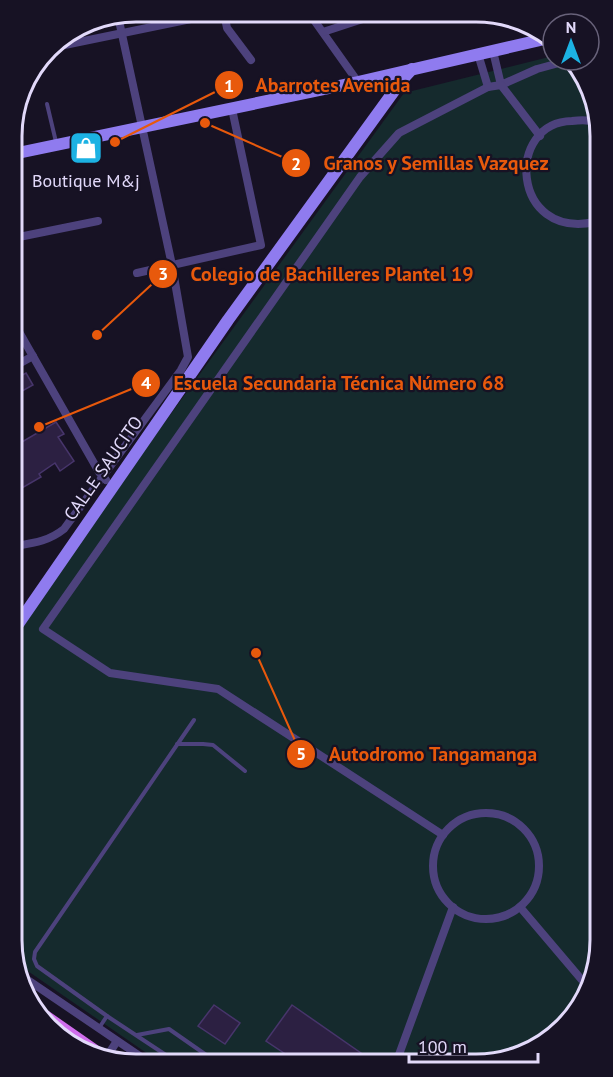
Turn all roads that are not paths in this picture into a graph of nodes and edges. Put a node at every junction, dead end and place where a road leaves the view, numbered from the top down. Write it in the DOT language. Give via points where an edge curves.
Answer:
graph roads {
  1 [pos="120,23"];
  2 [pos="170,23"];
  3 [pos="224,23"];
  4 [pos="316,23"];
  5 [pos="350,23"];
  6 [pos="322,32"];
  7 [pos="122,33"];
  8 [pos="538,41"];
  9 [pos="71,44"];
  10 [pos="493,51"];
  11 [pos="478,54"];
  12 [pos="251,60"];
  13 [pos="541,68"];
  14 [pos="412,69"];
  15 [pos="377,77"];
  16 [pos="358,82"];
  17 [pos="501,85"];
  18 [pos="488,87"];
  19 [pos="390,96"];
  20 [pos="47,104"];
  21 [pos="231,109"];
  22 [pos="589,120"];
  23 [pos="142,127"];
  24 [pos="540,136"];
  25 [pos="57,145"];
  26 [pos="22,152"];
  27 [pos="98,221"];
  28 [pos="590,223"];
  29 [pos="22,236"];
  30 [pos="172,265"];
  31 [pos="137,273"];
  32 [pos="22,337"];
  33 [pos="33,356"];
  34 [pos="22,362"];
  35 [pos="107,482"];
  36 [pos="22,545"];
  37 [pos="22,617"];
  38 [pos="194,720"];
  39 [pos="177,744"];
  40 [pos="245,771"];
  41 [pos="443,835"];
  42 [pos="520,906"];
  43 [pos="453,907"];
  44 [pos="583,981"];
  45 [pos="31,982"];
  46 [pos="107,1016"];
  47 [pos="99,1029"];
  48 [pos="136,1035"];
  49 [pos="117,1041"];
  50 [pos="110,1052"];
  51 [pos="136,1054"];
  52 [pos="164,1054"];
  53 [pos="205,1054"];
  54 [pos="399,1054"];
  1 -- 7 [label="street"];
  2 -- 7 [label="street"];
  3 -- 12 [label="street"];
  4 -- 6 [label="street"];
  5 -- 6 [label="street"];
  6 -- 16 [label="street"];
  7 -- 9 [label="street"];
  7 -- 23 [label="street"];
  8 -- 10 [label="street"];
  10 -- 11 [label="street"];
  10 -- 17 [label="street"];
  11 -- 14 [label="street"];
  11 -- 18 [label="street"];
  13 -- 17 [label="street"];
  14 -- 15 [label="street"];
  14 -- 19 [label="street, CALLE SAUCITO"];
  15 -- 16 [label="street"];
  15 -- 19 [label="street" via="389,84"];
  16 -- 21 [label="street"];
  17 -- 18 [label="street"];
  17 -- 24 [label="street"];
  18 -- 41 [label="street" via="399,133 360,177 43,629 110,673 218,689"];
  19 -- 35 [label="street, CALLE SAUCITO"];
  20 -- 25 [label="lane"];
  21 -- 23 [label="street"];
  21 -- 30 [label="street" via="261,245"];
  22 -- 24 [label="street" via="564,121"];
  23 -- 25 [label="street"];
  23 -- 30 [label="street"];
  24 -- 28 [label="street" via="527,158 525,177 533,200 546,214 562,222"];
  25 -- 26 [label="street"];
  27 -- 29 [label="street"];
  30 -- 31 [label="street"];
  30 -- 35 [label="street" via="188,357"];
  32 -- 33 [label="street"];
  33 -- 34 [label="street"];
  33 -- 35 [label="street"];
  35 -- 36 [label="street" via="53,538"];
  35 -- 37 [label="street, CALLE SAUCITO"];
  38 -- 39 [label="lane"];
  39 -- 40 [label="lane" via="213,746"];
  39 -- 46 [label="lane" via="35,951 37,966"];
  41 -- 42 [label="street" via="453,825 484,813 501,815 528,834 539,862 538,877 533,891"];
  41 -- 43 [label="street" via="436,848 434,876 438,889"];
  42 -- 43 [label="street" via="497,918 482,919"];
  42 -- 44 [label="street"];
  43 -- 54 [label="street"];
  45 -- 47 [label="street"];
  46 -- 47 [label="lane"];
  46 -- 48 [label="lane"];
  47 -- 49 [label="street"];
  48 -- 52 [label="lane"];
  48 -- 53 [label="lane" via="170,1029"];
  49 -- 50 [label="street"];
  49 -- 51 [label="street"];
}
